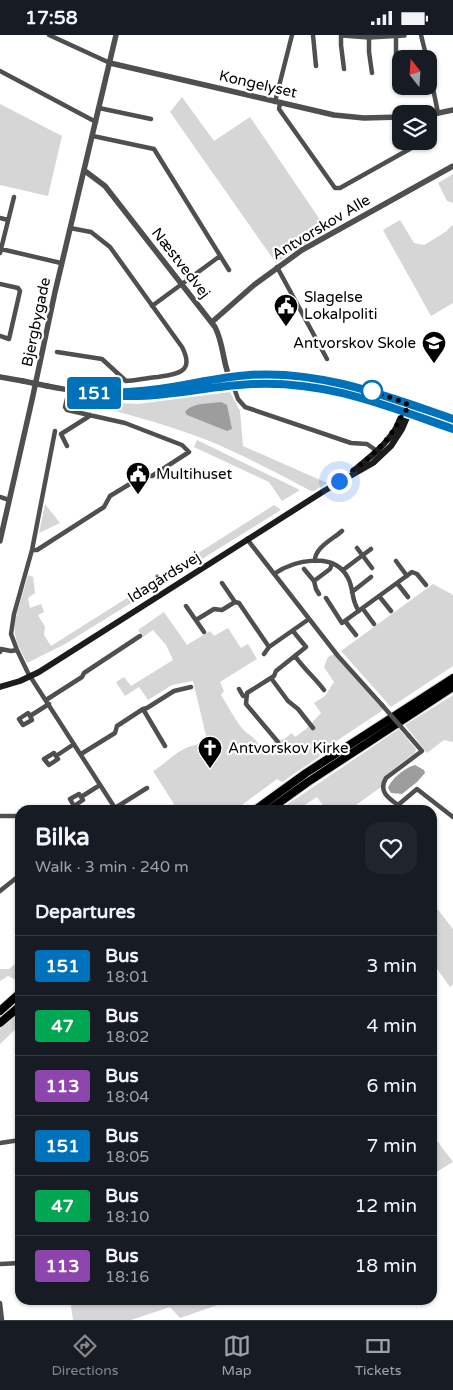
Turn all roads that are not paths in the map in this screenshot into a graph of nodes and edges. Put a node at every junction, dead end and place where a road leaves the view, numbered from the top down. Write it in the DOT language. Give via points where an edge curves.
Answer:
graph roads {
  1 [pos="49,35"];
  2 [pos="116,35"];
  3 [pos="292,35"];
  4 [pos="312,35"];
  5 [pos="342,35"];
  6 [pos="404,35"];
  7 [pos="422,35"];
  8 [pos="352,36"];
  9 [pos="381,36"];
  10 [pos="396,36"];
  11 [pos="369,37"];
  12 [pos="396,50"];
  13 [pos="425,50"];
  14 [pos="110,63"];
  15 [pos="316,66"];
  16 [pos="344,69"];
  17 [pos="0,71"];
  18 [pos="372,73"];
  19 [pos="434,95"];
  20 [pos="278,102"];
  21 [pos="100,108"];
  22 [pos="453,110"];
  23 [pos="438,113"];
  24 [pos="392,117"];
  25 [pos="150,119"];
  26 [pos="96,122"];
  27 [pos="93,136"];
  28 [pos="408,150"];
  29 [pos="453,166"];
  30 [pos="85,171"];
  31 [pos="14,197"];
  32 [pos="0,218"];
  33 [pos="8,220"];
  34 [pos="70,228"];
  35 [pos="0,251"];
  36 [pos="220,256"];
  37 [pos="61,263"];
  38 [pos="277,267"];
  39 [pos="229,270"];
  40 [pos="182,283"];
  41 [pos="0,284"];
  42 [pos="152,306"];
  43 [pos="212,322"];
  44 [pos="0,336"];
  45 [pos="57,351"];
  46 [pos="327,359"];
  47 [pos="0,377"];
  48 [pos="228,377"];
  49 [pos="233,385"];
  50 [pos="69,390"];
  51 [pos="94,393"];
  52 [pos="406,403"];
  53 [pos="407,411"];
  54 [pos="90,415"];
  55 [pos="453,421"];
  56 [pos="453,429"];
  57 [pos="55,431"];
  58 [pos="67,446"];
  59 [pos="377,451"];
  60 [pos="339,481"];
  61 [pos="0,497"];
  62 [pos="9,500"];
  63 [pos="342,531"];
  64 [pos="247,539"];
  65 [pos="0,541"];
  66 [pos="357,548"];
  67 [pos="371,549"];
  68 [pos="32,550"];
  69 [pos="363,555"];
  70 [pos="315,561"];
  71 [pos="396,561"];
  72 [pos="332,564"];
  73 [pos="372,567"];
  74 [pos="304,569"];
  75 [pos="343,570"];
  76 [pos="274,575"];
  77 [pos="407,576"];
  78 [pos="371,577"];
  79 [pos="314,581"];
  80 [pos="222,583"];
  81 [pos="397,583"];
  82 [pos="426,585"];
  83 [pos="352,592"];
  84 [pos="320,594"];
  85 [pos="379,596"];
  86 [pos="326,597"];
  87 [pos="408,597"];
  88 [pos="234,602"];
  89 [pos="186,606"];
  90 [pos="361,610"];
  91 [pos="392,611"];
  92 [pos="309,619"];
  93 [pos="196,620"];
  94 [pos="345,621"];
  95 [pos="374,624"];
  96 [pos="294,631"];
  97 [pos="204,632"];
  98 [pos="356,635"];
  99 [pos="140,636"];
  100 [pos="269,647"];
  101 [pos="17,650"];
  102 [pos="0,652"];
  103 [pos="264,655"];
  104 [pos="295,656"];
  105 [pos="30,676"];
  106 [pos="271,678"];
  107 [pos="453,678"];
  108 [pos="0,687"];
  109 [pos="192,687"];
  110 [pos="453,687"];
  111 [pos="239,689"];
  112 [pos="324,691"];
  113 [pos="247,697"];
  114 [pos="48,702"];
  115 [pos="143,709"];
  116 [pos="30,716"];
  117 [pos="312,728"];
  118 [pos="278,742"];
  119 [pos="74,744"];
  120 [pos="165,746"];
  121 [pos="81,754"];
  122 [pos="56,756"];
  123 [pos="100,785"];
  124 [pos="146,788"];
  125 [pos="81,797"];
  126 [pos="113,805"];
  127 [pos="120,805"];
  128 [pos="262,805"];
  129 [pos="276,805"];
  130 [pos="0,816"];
  131 [pos="15,816"];
  132 [pos="453,817"];
  133 [pos="15,879"];
  134 [pos="0,891"];
  135 [pos="15,998"];
  136 [pos="15,1010"];
  137 [pos="0,1011"];
  138 [pos="0,1023"];
  139 [pos="15,1140"];
  140 [pos="0,1143"];
  141 [pos="15,1263"];
  142 [pos="0,1264"];
  143 [pos="0,1303"];
  144 [pos="2,1320"];
  1 -- 14 [label="street"];
  2 -- 14 [label="street, Bjergbygade"];
  3 -- 20 [label="street"];
  4 -- 15 [label="street"];
  5 -- 8 [label="street"];
  5 -- 16 [label="street"];
  6 -- 10 [label="street"];
  7 -- 13 [label="street"];
  8 -- 11 [label="street"];
  9 -- 10 [label="street"];
  9 -- 11 [label="street"];
  10 -- 12 [label="street"];
  11 -- 18 [label="street"];
  14 -- 20 [label="street, Kongelyset"];
  14 -- 21 [label="street, Bjergbygade"];
  17 -- 26 [label="street"];
  19 -- 23 [label="street"];
  20 -- 24 [label="street, Kongelyset" via="334,115"];
  20 -- 28 [label="street" via="279,109 337,189"];
  21 -- 25 [label="street"];
  21 -- 26 [label="street, Bjergbygade"];
  22 -- 23 [label="street"];
  26 -- 27 [label="street, Bjergbygade"];
  27 -- 30 [label="street, Bjergbygade"];
  27 -- 36 [label="street" via="154,149"];
  29 -- 38 [label="street, Antvorskov Alle"];
  30 -- 34 [label="street, Bjergbygade"];
  30 -- 40 [label="street, Næstvedvej" via="105,186"];
  31 -- 33 [label="street"];
  32 -- 33 [label="street"];
  33 -- 35 [label="street"];
  34 -- 37 [label="street, Bjergbygade"];
  34 -- 42 [label="street" via="91,232 108,245"];
  35 -- 37 [label="street"];
  36 -- 39 [label="street"];
  36 -- 40 [label="street"];
  37 -- 62 [label="street, Bjergbygade"];
  38 -- 43 [label="street, Antvorskov Alle"];
  38 -- 46 [label="street"];
  40 -- 42 [label="street"];
  40 -- 43 [label="street, Næstvedvej"];
  41 -- 44 [label="street" via="20,291 9,339"];
  42 -- 45 [label="street" via="184,352 186,365 179,374 126,381 102,359"];
  43 -- 48 [label="street, Næstvedvej" via="222,342"];
  47 -- 50 [label="street, bridge"];
  48 -- 49 [label="street, Næstvedvej"];
  48 -- 51 [label="street" via="132,393"];
  48 -- 52 [label="street" via="310,377 344,383"];
  49 -- 51 [label="street" via="150,396"];
  49 -- 53 [label="street" via="288,385 335,390"];
  49 -- 59 [label="street" via="245,407 351,443 368,444"];
  50 -- 51 [label="street"];
  50 -- 54 [label="street" via="66,409"];
  52 -- 53 [label="main road"];
  52 -- 55 [label="street"];
  53 -- 55 [label="main road"];
  53 -- 56 [label="main road"];
  53 -- 59 [label="main road, Idagårdsvej"];
  53 -- 60 [label="main road, Idagårdsvej" via="397,438 382,455"];
  54 -- 58 [label="street" via="61,434"];
  54 -- 68 [label="street" via="125,423 182,445 189,452 152,476 143,476 110,496 104,507"];
  57 -- 68 [label="street"];
  59 -- 60 [label="main road, Idagårdsvej"];
  60 -- 64 [label="main road, Idagårdsvej"];
  61 -- 62 [label="street"];
  62 -- 65 [label="street, Bjergbygade"];
  63 -- 70 [label="street" via="317,551"];
  64 -- 76 [label="street"];
  64 -- 105 [label="main road, Idagårdsvej"];
  66 -- 69 [label="street"];
  67 -- 69 [label="street"];
  68 -- 101 [label="street" via="11,629"];
  69 -- 73 [label="street"];
  69 -- 75 [label="street"];
  70 -- 72 [label="street"];
  70 -- 76 [label="street" via="289,566"];
  71 -- 77 [label="street"];
  72 -- 75 [label="street"];
  72 -- 79 [label="street"];
  74 -- 79 [label="street"];
  75 -- 83 [label="street"];
  76 -- 92 [label="street"];
  77 -- 81 [label="street"];
  77 -- 82 [label="street" via="415,572"];
  78 -- 83 [label="street"];
  79 -- 84 [label="street"];
  80 -- 88 [label="street"];
  81 -- 85 [label="street"];
  81 -- 87 [label="street"];
  83 -- 90 [label="street" via="356,607"];
  85 -- 90 [label="street"];
  85 -- 91 [label="street"];
  86 -- 94 [label="street" via="342,623"];
  88 -- 93 [label="street"];
  88 -- 100 [label="street" via="239,603"];
  89 -- 93 [label="street"];
  90 -- 94 [label="street"];
  90 -- 95 [label="street"];
  92 -- 96 [label="street"];
  92 -- 132 [label="street, bridge" via="422,751 386,778 384,793 398,805 417,789"];
  93 -- 97 [label="street"];
  94 -- 98 [label="street"];
  96 -- 100 [label="street"];
  96 -- 104 [label="street" via="306,647"];
  99 -- 114 [label="street" via="84,673"];
  100 -- 103 [label="street"];
  101 -- 102 [label="street" via="1,649"];
  101 -- 105 [label="street"];
  104 -- 106 [label="street"];
  104 -- 112 [label="street"];
  105 -- 108 [label="main road, Idagårdsvej"];
  105 -- 114 [label="street"];
  106 -- 113 [label="street" via="247,693"];
  106 -- 117 [label="street"];
  107 -- 128 [label="highway"];
  109 -- 115 [label="street" via="174,691"];
  110 -- 129 [label="highway"];
  111 -- 113 [label="street"];
  113 -- 118 [label="street" via="246,704"];
  114 -- 116 [label="street"];
  114 -- 119 [label="street"];
  115 -- 120 [label="street"];
  115 -- 121 [label="street" via="117,726 115,733"];
  119 -- 121 [label="street"];
  119 -- 122 [label="street"];
  121 -- 123 [label="street"];
  123 -- 125 [label="street"];
  123 -- 126 [label="street"];
  124 -- 127 [label="street"];
  130 -- 131 [label="street"];
  133 -- 134 [label="street"];
  135 -- 137 [label="highway"];
  136 -- 138 [label="highway"];
  139 -- 140 [label="street"];
  141 -- 142 [label="street"];
  143 -- 144 [label="street"];
}
